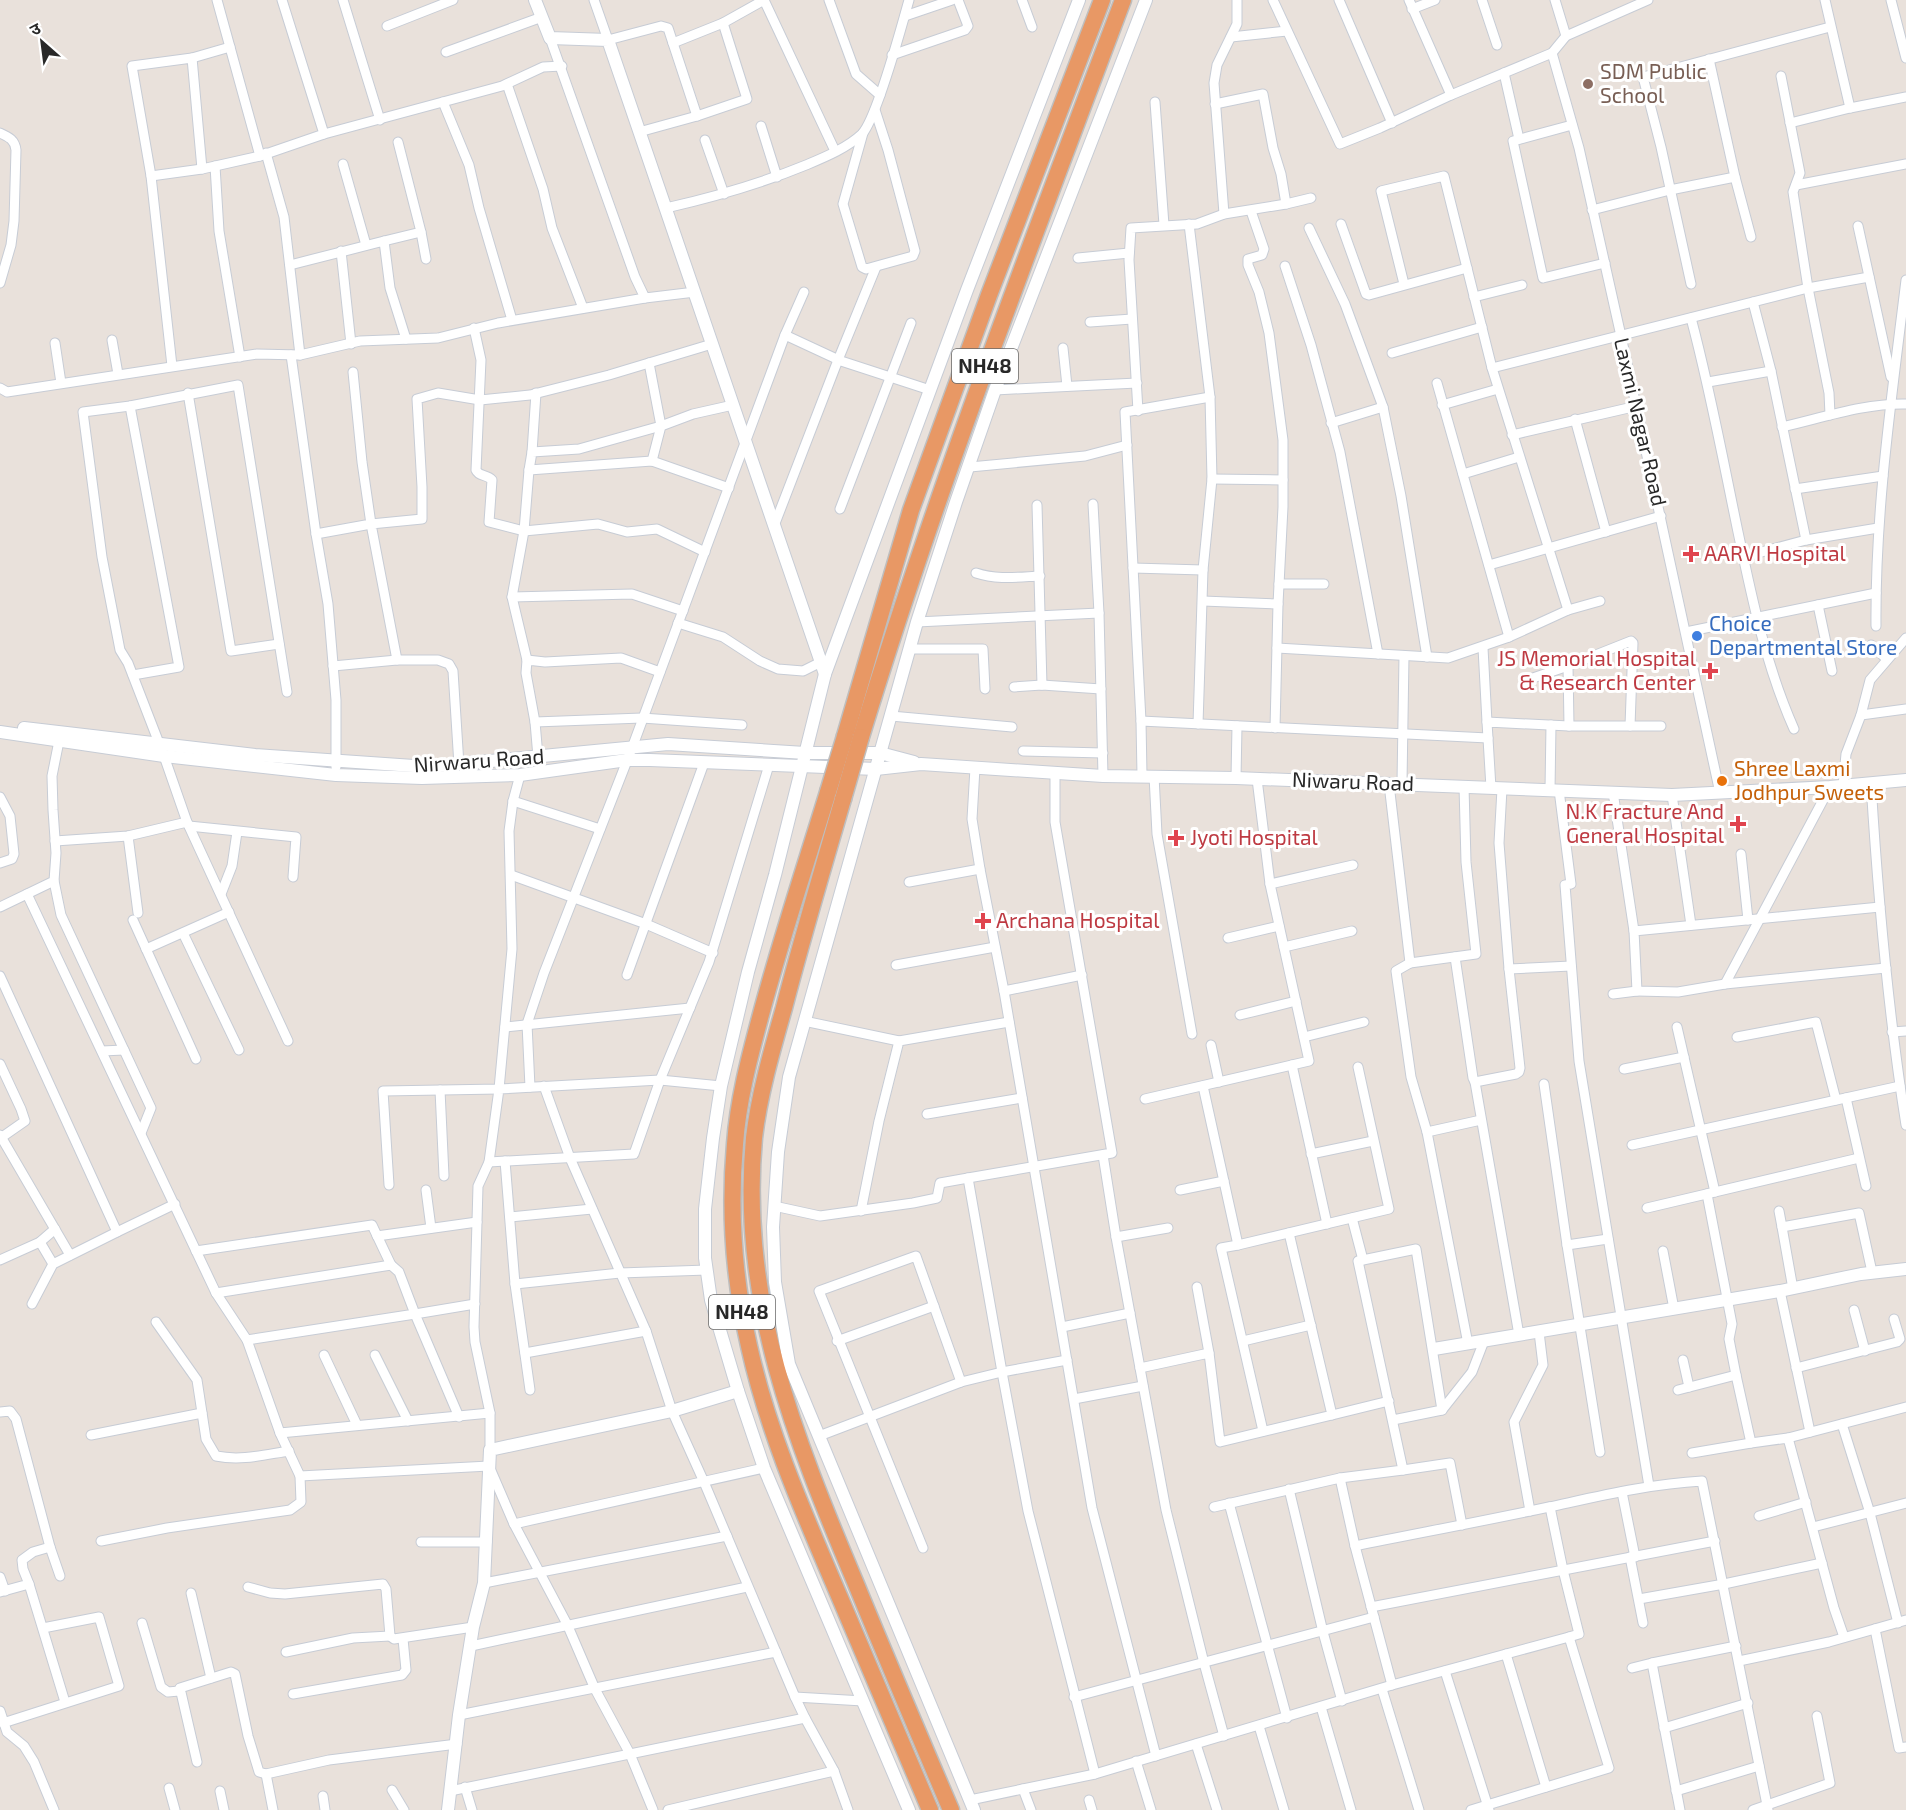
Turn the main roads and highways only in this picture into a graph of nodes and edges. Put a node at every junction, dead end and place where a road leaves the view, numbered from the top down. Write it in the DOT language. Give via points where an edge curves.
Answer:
graph roads {
  1 [pos="1102,0"];
  2 [pos="1123,0"];
  3 [pos="853,736"];
  4 [pos="836,795"];
  5 [pos="930,1810"];
  6 [pos="951,1810"];
  1 -- 3 [label="highway, NH48" via="911,510"];
  2 -- 3 [label="highway, NH48" via="975,393"];
  3 -- 4 [label="highway, NH48, bridge"];
  4 -- 5 [label="highway, NH48" via="770,982 745,1082 735,1141 734,1251 749,1347 798,1500"];
  4 -- 6 [label="highway, NH48" via="754,1137 752,1194 760,1292 778,1378 816,1490"];
}
